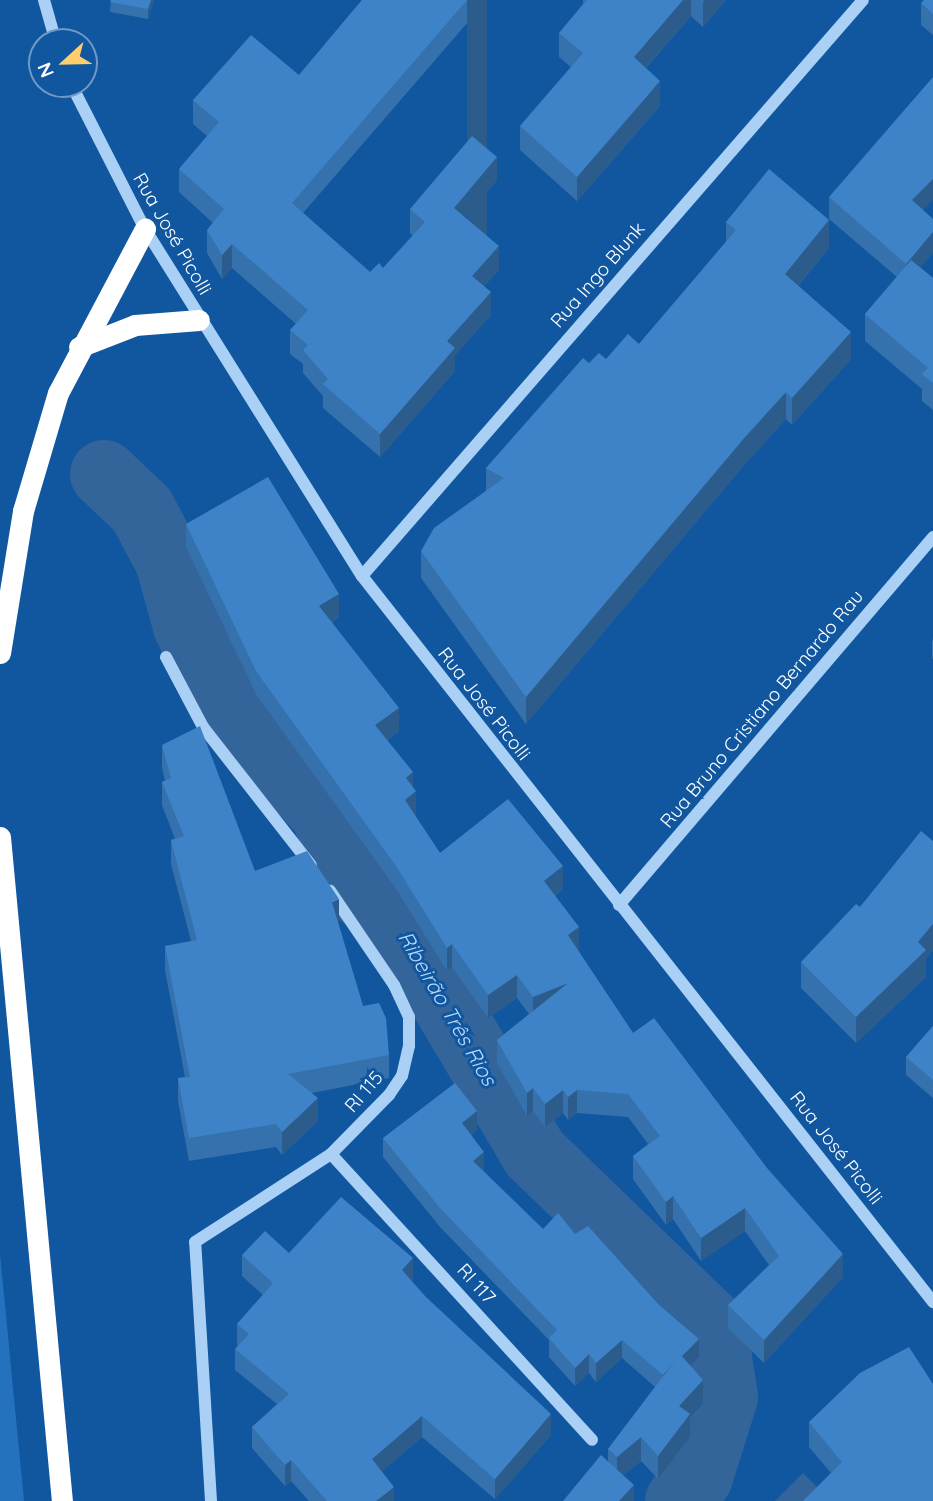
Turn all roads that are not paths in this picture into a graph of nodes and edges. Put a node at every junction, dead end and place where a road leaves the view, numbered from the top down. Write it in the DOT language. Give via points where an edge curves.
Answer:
graph roads {
  1 [pos="44,0"];
  2 [pos="863,0"];
  3 [pos="52,28"];
  4 [pos="78,98"];
  5 [pos="145,229"];
  6 [pos="199,320"];
  7 [pos="79,346"];
  8 [pos="933,537"];
  9 [pos="362,576"];
  10 [pos="0,653"];
  11 [pos="166,657"];
  12 [pos="0,837"];
  13 [pos="619,905"];
  14 [pos="331,1154"];
  15 [pos="933,1302"];
  16 [pos="592,1440"];
  17 [pos="62,1501"];
  18 [pos="211,1501"];
  1 -- 3 [label="street"];
  2 -- 9 [label="street, Rua Ingo Blunk"];
  4 -- 5 [label="street, Rua José Picolli"];
  5 -- 6 [label="street, Rua José Picolli"];
  5 -- 7 [label="highway"];
  6 -- 7 [label="highway" via="135,325"];
  6 -- 9 [label="street, Rua José Picolli"];
  7 -- 10 [label="highway" via="58,393 23,511"];
  8 -- 13 [label="street, Rua Bruno Cristiano Bernardo Rau"];
  9 -- 13 [label="street, Rua José Picolli"];
  11 -- 14 [label="street, RI 115" via="203,727 317,872 394,985 409,1017 402,1076"];
  12 -- 17 [label="highway"];
  13 -- 15 [label="street, Rua José Picolli"];
  14 -- 16 [label="street, RI 117"];
  14 -- 18 [label="street, RI 115" via="195,1242"];
}
